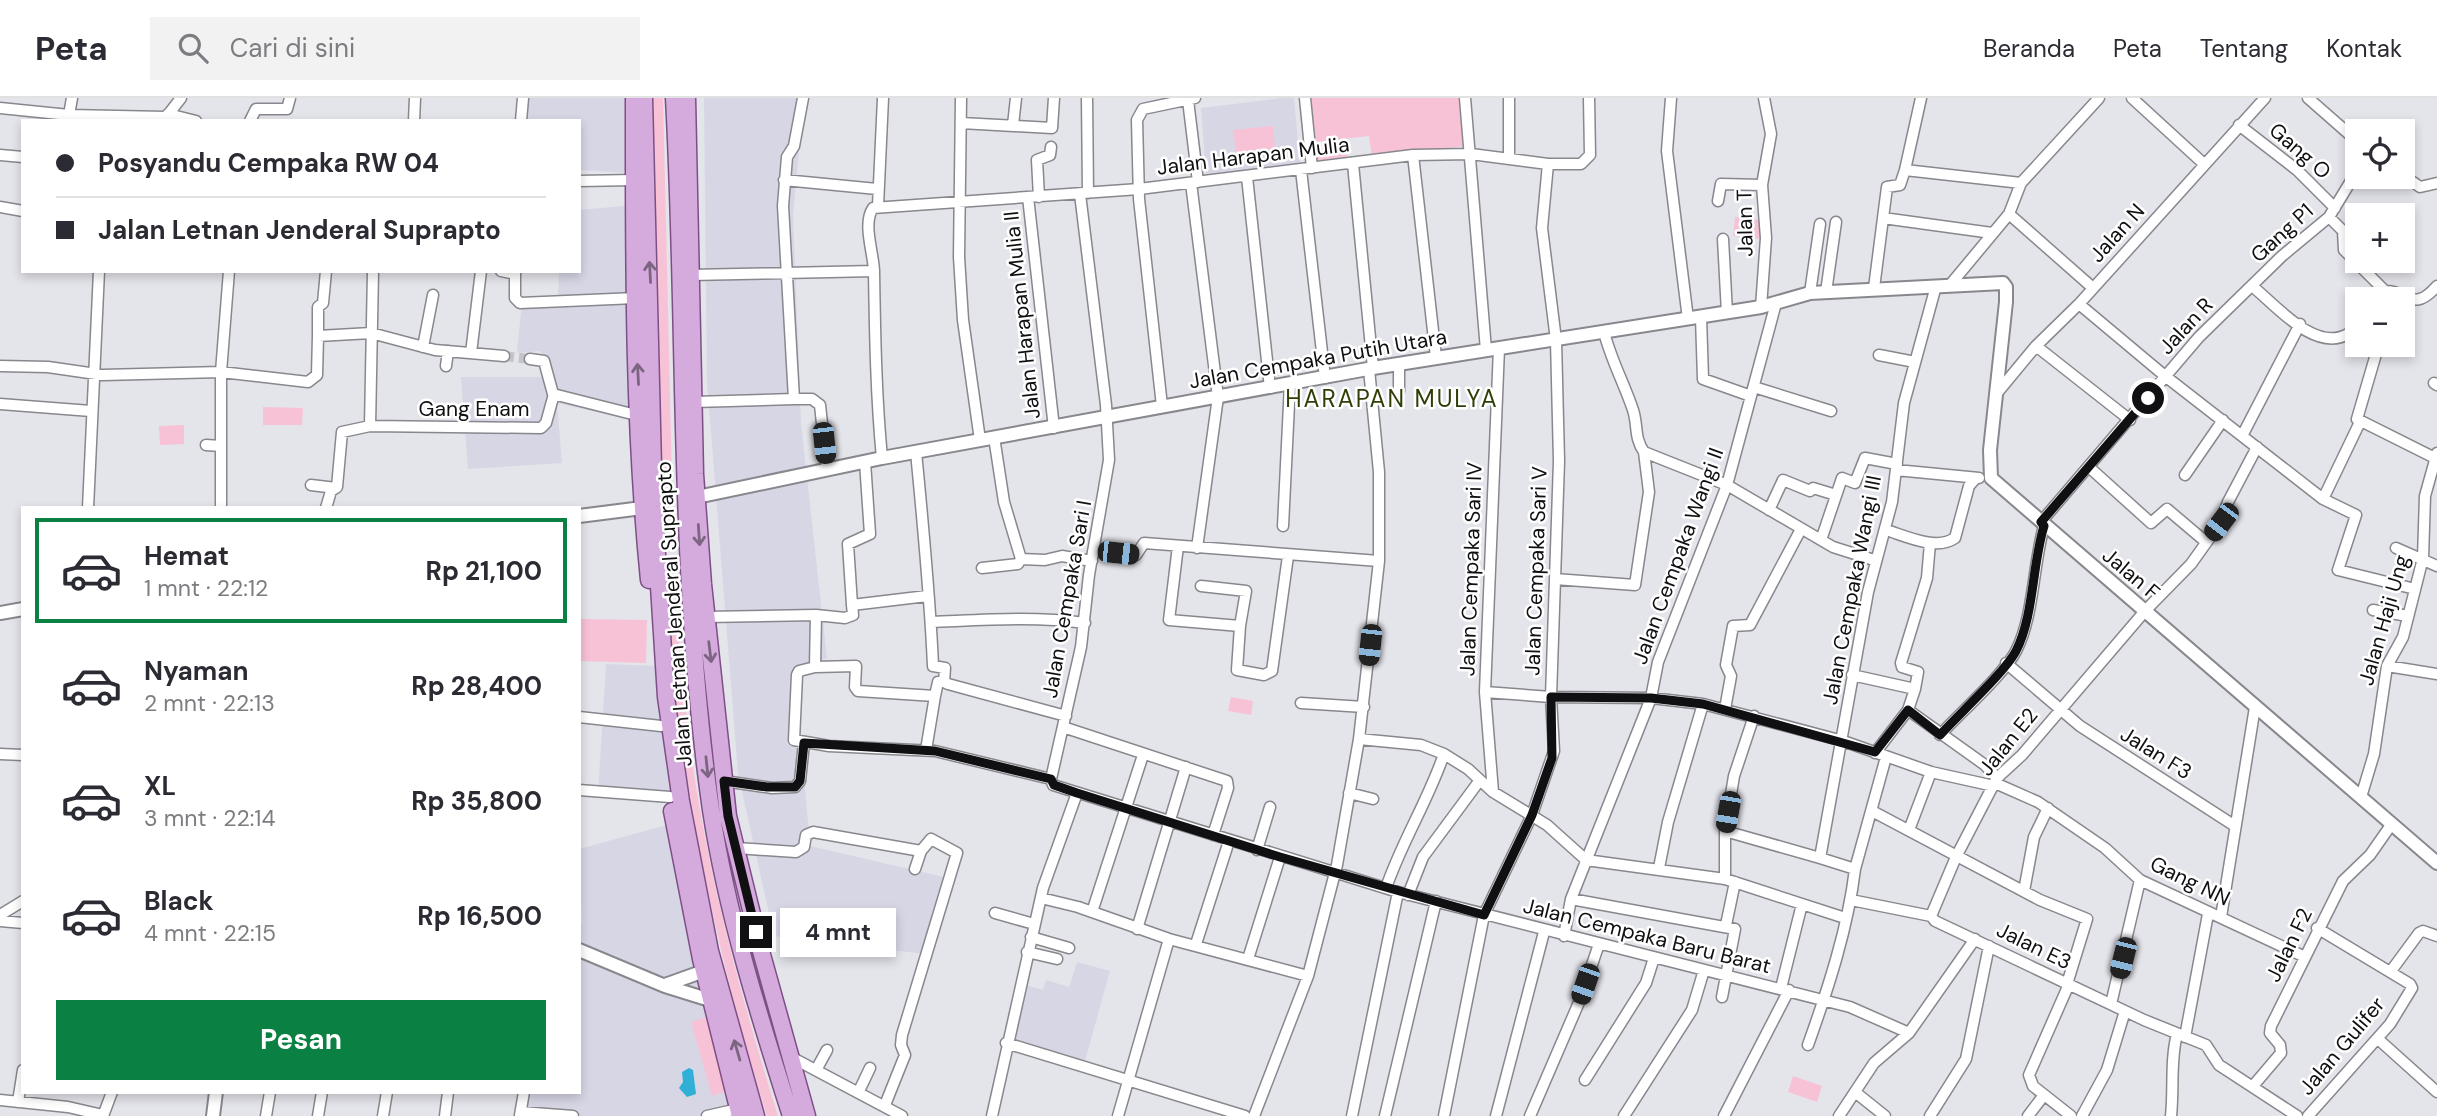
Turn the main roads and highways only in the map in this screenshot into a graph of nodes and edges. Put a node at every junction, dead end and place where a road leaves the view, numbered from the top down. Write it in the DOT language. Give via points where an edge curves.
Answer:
graph roads {
  1 [pos="634,98"];
  2 [pos="644,98"];
  3 [pos="674,98"];
  4 [pos="687,98"];
  5 [pos="695,580"];
  6 [pos="657,613"];
  7 [pos="693,897"];
  8 [pos="761,951"];
  9 [pos="749,973"];
  10 [pos="739,1112"];
  11 [pos="756,1116"];
  12 [pos="792,1116"];
  13 [pos="807,1116"];
  6 -- 1 [label="main road, Jalan Letnan Jenderal Suprapto, one-way" via="642,508"];
  6 -- 2 [label="main road, Jalan Letnan Jenderal Suprapto, one-way"];
  3 -- 5 [label="main road, Jalan Letnan Jenderal Suprapto"];
  4 -- 5 [label="main road, Jalan Letnan Jenderal Suprapto, one-way"];
  5 -- 8 [label="main road, Jalan Letnan Jenderal Suprapto, one-way" via="706,617 724,781"];
  5 -- 9 [label="main road, Jalan Letnan Jenderal Suprapto, one-way" via="712,811"];
  6 -- 7 [label="main road, Jalan Letnan Jenderal Suprapto"];
  6 -- 7 [label="main road, Jalan Letnan Jenderal Suprapto" via="661,726 670,797"];
  7 -- 10 [label="main road, Jalan Letnan Jenderal Suprapto" via="710,1000"];
  11 -- 7 [label="main road, Jalan Letnan Jenderal Suprapto, one-way"];
  8 -- 9 [label="main road"];
  8 -- 13 [label="main road, Jalan Letnan Jenderal Suprapto"];
  9 -- 12 [label="main road, Jalan Letnan Jenderal Suprapto"];
}
